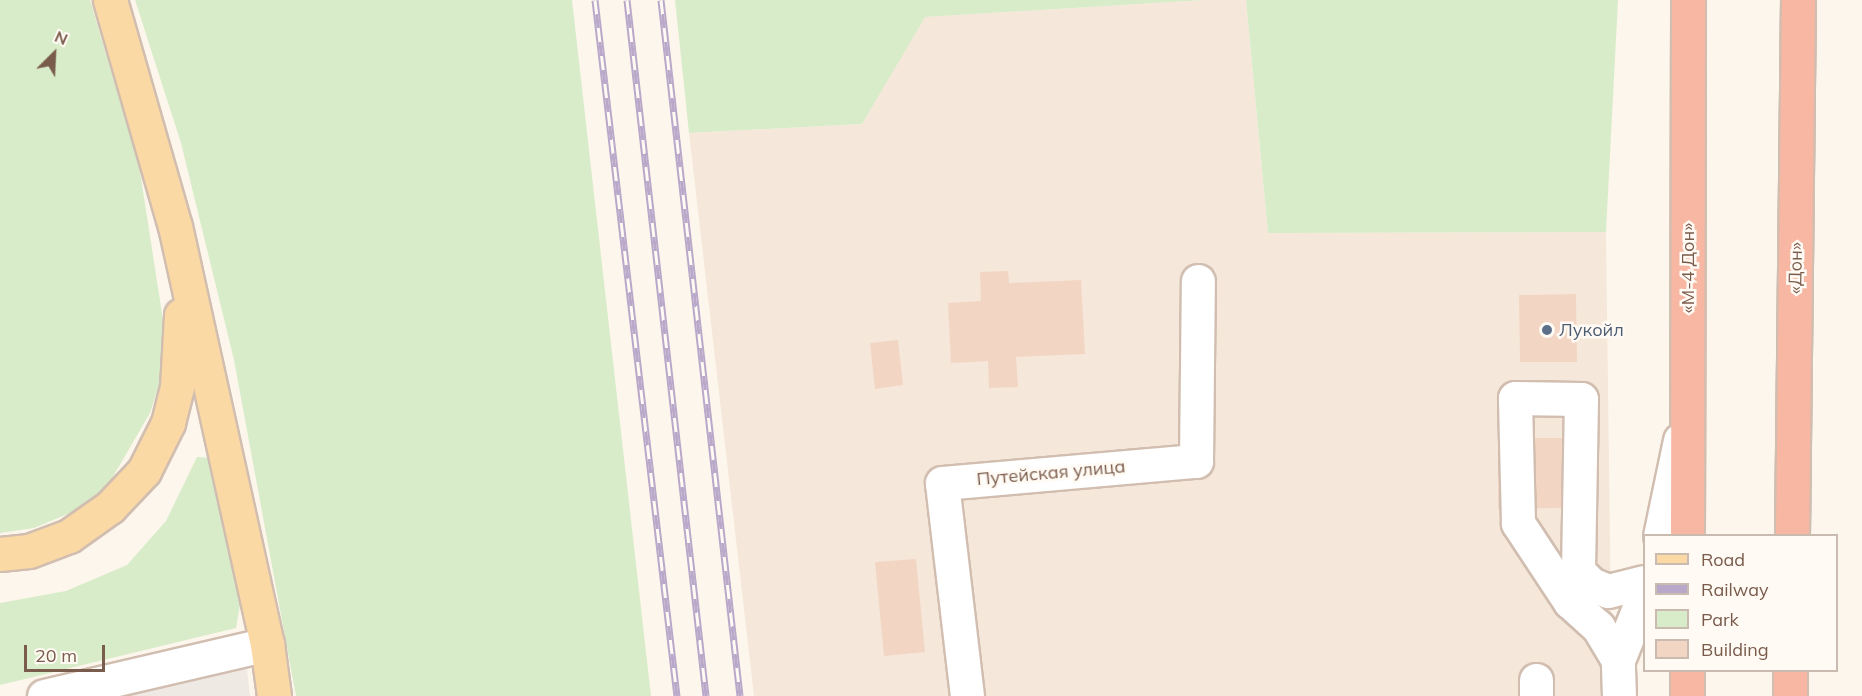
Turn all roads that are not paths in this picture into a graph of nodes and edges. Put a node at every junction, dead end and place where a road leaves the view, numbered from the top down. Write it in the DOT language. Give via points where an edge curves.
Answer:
graph roads {
  1 [pos="110,0"];
  2 [pos="1689,0"];
  3 [pos="1798,0"];
  4 [pos="175,226"];
  5 [pos="1198,281"];
  6 [pos="1687,406"];
  7 [pos="1660,534"];
  8 [pos="1687,534"];
  9 [pos="1792,534"];
  10 [pos="0,554"];
  11 [pos="1643,582"];
  12 [pos="1643,598"];
  13 [pos="267,644"];
  14 [pos="1618,660"];
  15 [pos="1687,672"];
  16 [pos="1790,672"];
  17 [pos="44,696"];
  18 [pos="274,696"];
  19 [pos="967,696"];
  20 [pos="1619,696"];
  21 [pos="1687,696"];
  22 [pos="1790,696"];
  1 -- 4 [label="main road"];
  2 -- 6 [label="highway, «М-4 Дон»"];
  3 -- 9 [label="highway, «Дон»"];
  4 -- 10 [label="main road" via="181,310 177,387 168,423 144,471 110,507 69,536 29,551"];
  4 -- 13 [label="main road"];
  5 -- 19 [label="street, Путейская улица" via="1196,461 942,483"];
  6 -- 7 [label="street"];
  6 -- 8 [label="highway, «М-4 Дон»"];
  11 -- 14 [label="street" via="1608,591 1590,584 1578,571 1581,399 1515,398 1518,523 1570,602 1598,627"];
  12 -- 14 [label="street"];
  13 -- 17 [label="street"];
  13 -- 18 [label="main road"];
  14 -- 20 [label="street"];
  15 -- 21 [label="highway"];
  16 -- 22 [label="highway"];
}
